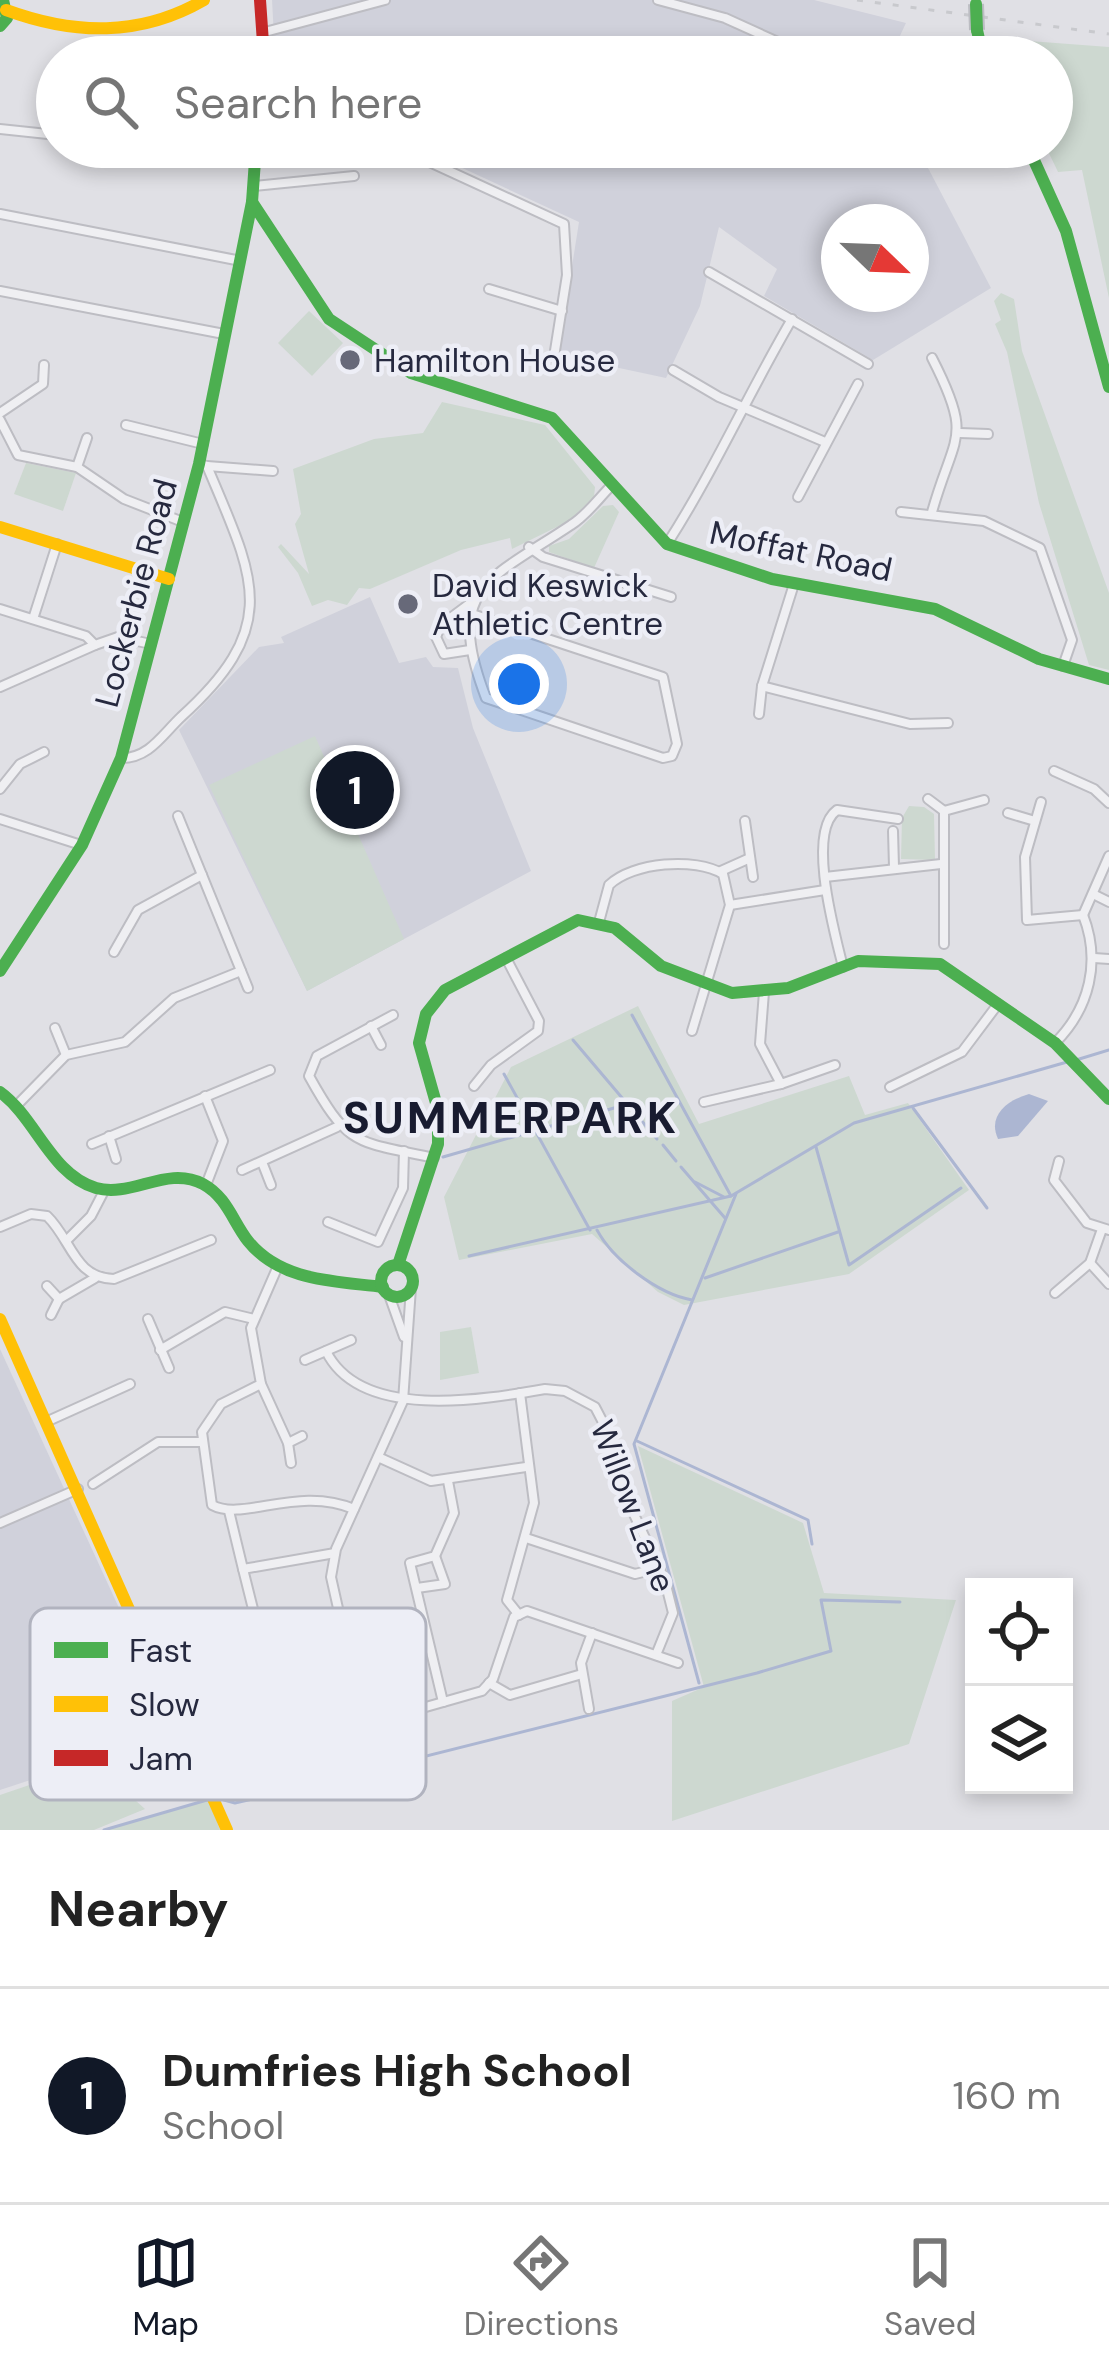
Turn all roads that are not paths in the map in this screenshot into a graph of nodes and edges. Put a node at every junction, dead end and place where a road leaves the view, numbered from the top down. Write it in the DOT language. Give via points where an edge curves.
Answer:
graph roads {
  1 [pos="204,0"];
  2 [pos="260,0"];
  3 [pos="385,0"];
  4 [pos="658,0"];
  5 [pos="976,2"];
  6 [pos="3,5"];
  7 [pos="32,21"];
  8 [pos="2,26"];
  9 [pos="265,32"];
  10 [pos="265,36"];
  11 [pos="765,36"];
  12 [pos="978,36"];
  13 [pos="0,129"];
  14 [pos="36,133"];
  15 [pos="253,168"];
  16 [pos="443,168"];
  17 [pos="1038,168"];
  18 [pos="354,176"];
  19 [pos="251,186"];
  20 [pos="252,202"];
  21 [pos="0,214"];
  22 [pos="236,260"];
  23 [pos="710,272"];
  24 [pos="489,289"];
  25 [pos="0,291"];
  26 [pos="562,311"];
  27 [pos="792,319"];
  28 [pos="224,334"];
  29 [pos="554,357"];
  30 [pos="932,358"];
  31 [pos="868,364"];
  32 [pos="44,365"];
  33 [pos="673,370"];
  34 [pos="858,384"];
  35 [pos="1109,387"];
  36 [pos="741,407"];
  37 [pos="0,416"];
  38 [pos="126,425"];
  39 [pos="960,433"];
  40 [pos="988,434"];
  41 [pos="87,438"];
  42 [pos="825,442"];
  43 [pos="203,444"];
  44 [pos="203,465"];
  45 [pos="77,467"];
  46 [pos="273,471"];
  47 [pos="611,486"];
  48 [pos="798,497"];
  49 [pos="901,512"];
  50 [pos="932,512"];
  51 [pos="184,522"];
  52 [pos="0,527"];
  53 [pos="57,544"];
  54 [pos="668,544"];
  55 [pos="529,547"];
  56 [pos="169,580"];
  57 [pos="794,584"];
  58 [pos="671,597"];
  59 [pos="477,598"];
  60 [pos="0,609"];
  61 [pos="472,614"];
  62 [pos="33,619"];
  63 [pos="151,644"];
  64 [pos="95,645"];
  65 [pos="470,650"];
  66 [pos="1063,668"];
  67 [pos="1109,679"];
  68 [pos="0,686"];
  69 [pos="762,686"];
  70 [pos="759,714"];
  71 [pos="948,723"];
  72 [pos="44,752"];
  73 [pos="121,758"];
  74 [pos="1054,771"];
  75 [pos="0,789"];
  76 [pos="928,799"];
  77 [pos="984,800"];
  78 [pos="1041,802"];
  79 [pos="1109,803"];
  80 [pos="944,812"];
  81 [pos="1007,813"];
  82 [pos="178,816"];
  83 [pos="0,819"];
  84 [pos="898,819"];
  85 [pos="745,821"];
  86 [pos="1035,821"];
  87 [pos="893,830"];
  88 [pos="82,845"];
  89 [pos="1109,856"];
  90 [pos="750,858"];
  91 [pos="940,864"];
  92 [pos="894,867"];
  93 [pos="721,872"];
  94 [pos="202,875"];
  95 [pos="753,877"];
  96 [pos="825,877"];
  97 [pos="825,890"];
  98 [pos="1093,894"];
  99 [pos="1109,902"];
  100 [pos="730,905"];
  101 [pos="1083,915"];
  102 [pos="599,922"];
  103 [pos="944,944"];
  104 [pos="115,952"];
  105 [pos="505,957"];
  106 [pos="1094,958"];
  107 [pos="1109,959"];
  108 [pos="843,967"];
  109 [pos="0,971"];
  110 [pos="241,971"];
  111 [pos="706,987"];
  112 [pos="248,988"];
  113 [pos="764,992"];
  114 [pos="999,1002"];
  115 [pos="393,1015"];
  116 [pos="371,1026"];
  117 [pos="55,1028"];
  118 [pos="692,1031"];
  119 [pos="1055,1043"];
  120 [pos="381,1045"];
  121 [pos="66,1055"];
  122 [pos="252,1062"];
  123 [pos="835,1065"];
  124 [pos="270,1070"];
  125 [pos="249,1077"];
  126 [pos="782,1084"];
  127 [pos="474,1086"];
  128 [pos="890,1087"];
  129 [pos="0,1092"];
  130 [pos="205,1096"];
  131 [pos="1109,1100"];
  132 [pos="704,1102"];
  133 [pos="19,1103"];
  134 [pos="337,1127"];
  135 [pos="109,1136"];
  136 [pos="92,1144"];
  137 [pos="404,1151"];
  138 [pos="436,1158"];
  139 [pos="116,1159"];
  140 [pos="1059,1161"];
  141 [pos="262,1162"];
  142 [pos="242,1170"];
  143 [pos="206,1184"];
  144 [pos="271,1185"];
  145 [pos="104,1191"];
  146 [pos="328,1222"];
  147 [pos="0,1227"];
  148 [pos="1106,1230"];
  149 [pos="183,1236"];
  150 [pos="211,1240"];
  151 [pos="66,1241"];
  152 [pos="188,1249"];
  153 [pos="1090,1263"];
  154 [pos="279,1264"];
  155 [pos="398,1265"];
  156 [pos="95,1278"];
  157 [pos="1109,1284"];
  158 [pos="46,1286"];
  159 [pos="411,1288"];
  160 [pos="386,1291"];
  161 [pos="1054,1293"];
  162 [pos="58,1300"];
  163 [pos="52,1316"];
  164 [pos="0,1319"];
  165 [pos="148,1319"];
  166 [pos="254,1319"];
  167 [pos="351,1340"];
  168 [pos="407,1344"];
  169 [pos="160,1350"];
  170 [pos="326,1351"];
  171 [pos="305,1360"];
  172 [pos="169,1368"];
  173 [pos="130,1384"];
  174 [pos="261,1384"];
  175 [pos="520,1393"];
  176 [pos="403,1402"];
  177 [pos="48,1421"];
  178 [pos="302,1436"];
  179 [pos="201,1442"];
  180 [pos="288,1443"];
  181 [pos="378,1457"];
  182 [pos="291,1462"];
  183 [pos="526,1467"];
  184 [pos="448,1481"];
  185 [pos="86,1486"];
  186 [pos="354,1509"];
  187 [pos="230,1511"];
  188 [pos="0,1523"];
  189 [pos="526,1538"];
  190 [pos="335,1552"];
  191 [pos="435,1556"];
  192 [pos="658,1568"];
  193 [pos="243,1569"];
  194 [pos="417,1588"];
  195 [pos="134,1608"];
  196 [pos="252,1608"];
  197 [pos="338,1608"];
  198 [pos="422,1608"];
  199 [pos="520,1615"];
  200 [pos="426,1627"];
  201 [pos="592,1633"];
  202 [pos="656,1655"];
  203 [pos="678,1663"];
  204 [pos="582,1674"];
  205 [pos="489,1684"];
  206 [pos="443,1702"];
  207 [pos="426,1706"];
  208 [pos="589,1708"];
  209 [pos="214,1800"];
  210 [pos="227,1830"];
  1 -- 7 [label="street" via="135,28"];
  2 -- 9 [label="street"];
  3 -- 9 [label="street"];
  4 -- 11 [label="street"];
  5 -- 12 [label="street, bridge"];
  6 -- 7 [label="street"];
  6 -- 8 [label="street"];
  7 -- 8 [label="street"];
  9 -- 10 [label="street"];
  13 -- 14 [label="street"];
  15 -- 19 [label="street"];
  16 -- 26 [label="street" via="564,224"];
  17 -- 35 [label="street" via="1064,224"];
  18 -- 19 [label="street"];
  19 -- 20 [label="street"];
  20 -- 22 [label="street, Lockerbie Road"];
  20 -- 47 [label="street, Moffat Road" via="316,305 338,326 411,373 552,418"];
  21 -- 22 [label="street"];
  22 -- 28 [label="street, Lockerbie Road"];
  23 -- 27 [label="street"];
  24 -- 26 [label="street"];
  25 -- 28 [label="street"];
  26 -- 29 [label="street"];
  27 -- 31 [label="street"];
  27 -- 36 [label="street"];
  28 -- 43 [label="street, Lockerbie Road"];
  30 -- 39 [label="street"];
  32 -- 37 [label="street" via="43,384"];
  33 -- 36 [label="street"];
  34 -- 42 [label="street"];
  36 -- 42 [label="street"];
  36 -- 54 [label="street" via="717,468"];
  37 -- 45 [label="street" via="18,454"];
  38 -- 43 [label="street"];
  39 -- 40 [label="street"];
  39 -- 50 [label="street"];
  41 -- 45 [label="street"];
  42 -- 48 [label="street"];
  43 -- 44 [label="street, Lockerbie Road"];
  44 -- 46 [label="street"];
  44 -- 51 [label="street, Lockerbie Road"];
  44 -- 73 [label="street" via="249,567 244,643 143,756"];
  45 -- 51 [label="street" via="124,499"];
  47 -- 54 [label="street, Moffat Road"];
  47 -- 55 [label="street" via="574,524"];
  49 -- 50 [label="street"];
  50 -- 66 [label="street" via="984,521 1040,548 1072,640"];
  51 -- 56 [label="street, Lockerbie Road"];
  52 -- 53 [label="street"];
  53 -- 56 [label="street"];
  53 -- 62 [label="street"];
  54 -- 57 [label="street, Moffat Road"];
  55 -- 58 [label="street"];
  55 -- 59 [label="street"];
  56 -- 63 [label="street, Lockerbie Road"];
  57 -- 66 [label="street, Moffat Road" via="935,609"];
  57 -- 69 [label="street"];
  59 -- 61 [label="street"];
  59 -- 65 [label="street" via="436,637 443,654"];
  60 -- 62 [label="street"];
  61 -- 65 [label="street"];
  61 -- 65 [label="street" via="663,677 676,751 663,758 486,698"];
  62 -- 64 [label="street"];
  63 -- 64 [label="street" via="118,637"];
  63 -- 73 [label="street, Lockerbie Road"];
  64 -- 68 [label="street"];
  66 -- 67 [label="street, Moffat Road"];
  69 -- 70 [label="street"];
  69 -- 71 [label="street" via="910,724"];
  72 -- 75 [label="street" via="20,764"];
  73 -- 88 [label="street, Lockerbie Road"];
  74 -- 79 [label="street"];
  76 -- 80 [label="street"];
  77 -- 80 [label="street"];
  78 -- 86 [label="street"];
  80 -- 91 [label="street"];
  81 -- 86 [label="street"];
  82 -- 94 [label="street"];
  83 -- 88 [label="street"];
  84 -- 96 [label="street" via="830,815"];
  85 -- 90 [label="street"];
  86 -- 101 [label="street" via="1024,857 1027,920"];
  87 -- 92 [label="street"];
  88 -- 109 [label="street, Lockerbie Road"];
  89 -- 98 [label="street"];
  90 -- 93 [label="street"];
  90 -- 95 [label="street"];
  91 -- 92 [label="street"];
  91 -- 103 [label="street"];
  92 -- 96 [label="street"];
  93 -- 100 [label="street"];
  93 -- 102 [label="street" via="629,872 609,885"];
  94 -- 104 [label="street" via="138,910"];
  94 -- 110 [label="street"];
  96 -- 97 [label="street"];
  97 -- 100 [label="street"];
  97 -- 108 [label="street"];
  98 -- 99 [label="street"];
  98 -- 101 [label="street"];
  100 -- 111 [label="street"];
  101 -- 106 [label="street"];
  102 -- 105 [label="street" via="565,924"];
  102 -- 111 [label="street"];
  105 -- 127 [label="street" via="538,1031"];
  105 -- 138 [label="street" via="446,990 421,1028 438,1110"];
  106 -- 107 [label="street"];
  106 -- 119 [label="street" via="1088,993"];
  108 -- 113 [label="street"];
  108 -- 114 [label="street" via="888,958 940,964"];
  110 -- 112 [label="street"];
  110 -- 121 [label="street" via="173,998 125,1042"];
  111 -- 113 [label="street"];
  111 -- 118 [label="street"];
  113 -- 126 [label="street" via="760,1044"];
  114 -- 119 [label="street"];
  114 -- 128 [label="street" via="962,1052"];
  115 -- 116 [label="street"];
  116 -- 120 [label="street"];
  116 -- 134 [label="street" via="310,1065"];
  117 -- 121 [label="street"];
  119 -- 131 [label="street"];
  121 -- 133 [label="street"];
  122 -- 125 [label="street"];
  123 -- 126 [label="street"];
  124 -- 125 [label="street"];
  125 -- 130 [label="street"];
  126 -- 132 [label="street"];
  129 -- 133 [label="street"];
  130 -- 135 [label="street"];
  130 -- 143 [label="street" via="223,1141"];
  133 -- 145 [label="street" via="68,1171"];
  134 -- 137 [label="street"];
  134 -- 141 [label="street"];
  135 -- 136 [label="street"];
  135 -- 139 [label="street"];
  137 -- 138 [label="street"];
  137 -- 146 [label="street" via="403,1188 378,1242"];
  138 -- 155 [label="street"];
  140 -- 148 [label="street" via="1054,1180 1087,1223"];
  141 -- 142 [label="street"];
  141 -- 144 [label="street"];
  143 -- 145 [label="street" via="164,1178"];
  143 -- 154 [label="street" via="232,1208 248,1241"];
  145 -- 151 [label="street"];
  147 -- 151 [label="street" via="40,1214"];
  148 -- 153 [label="street"];
  149 -- 152 [label="street"];
  150 -- 152 [label="street"];
  151 -- 156 [label="street"];
  152 -- 156 [label="street" via="114,1279"];
  153 -- 157 [label="street"];
  153 -- 161 [label="street"];
  154 -- 160 [label="street" via="330,1285"];
  154 -- 166 [label="street"];
  155 -- 159 [label="street" via="410,1273"];
  155 -- 160 [label="street" via="384,1272"];
  156 -- 162 [label="street"];
  158 -- 162 [label="street"];
  159 -- 160 [label="street" via="404,1295"];
  159 -- 168 [label="street"];
  160 -- 168 [label="street"];
  162 -- 163 [label="street"];
  164 -- 177 [label="street"];
  165 -- 169 [label="street"];
  166 -- 169 [label="street" via="225,1312"];
  166 -- 174 [label="street" via="250,1347"];
  167 -- 170 [label="street"];
  168 -- 176 [label="street"];
  169 -- 172 [label="street"];
  170 -- 171 [label="street"];
  170 -- 176 [label="street" via="335,1370"];
  173 -- 177 [label="street"];
  174 -- 179 [label="street" via="211,1413"];
  174 -- 180 [label="street"];
  175 -- 176 [label="street, Willow Lane"];
  175 -- 183 [label="street"];
  175 -- 192 [label="street, Willow Lane" via="565,1391 595,1407"];
  176 -- 181 [label="street"];
  177 -- 185 [label="street"];
  178 -- 180 [label="street"];
  179 -- 185 [label="street" via="158,1442"];
  179 -- 187 [label="street" via="212,1505"];
  180 -- 182 [label="street"];
  181 -- 184 [label="street"];
  181 -- 186 [label="street"];
  183 -- 184 [label="street"];
  183 -- 189 [label="street" via="534,1503"];
  184 -- 191 [label="street" via="454,1513"];
  185 -- 188 [label="street"];
  185 -- 195 [label="street"];
  186 -- 187 [label="street" via="312,1497"];
  186 -- 190 [label="street"];
  187 -- 193 [label="street"];
  189 -- 192 [label="street" via="635,1574"];
  189 -- 199 [label="street" via="507,1600"];
  190 -- 193 [label="street"];
  190 -- 197 [label="street"];
  191 -- 194 [label="street" via="410,1563"];
  191 -- 194 [label="street" via="445,1584"];
  192 -- 202 [label="street, Willow Lane" via="673,1613"];
  193 -- 196 [label="street"];
  194 -- 198 [label="street"];
  199 -- 201 [label="street"];
  199 -- 205 [label="street"];
  200 -- 206 [label="street"];
  201 -- 202 [label="street"];
  201 -- 204 [label="street"];
  202 -- 203 [label="street"];
  204 -- 205 [label="street" via="510,1694"];
  204 -- 208 [label="street"];
  205 -- 206 [label="street"];
  206 -- 207 [label="street"];
  209 -- 210 [label="street"];
}
